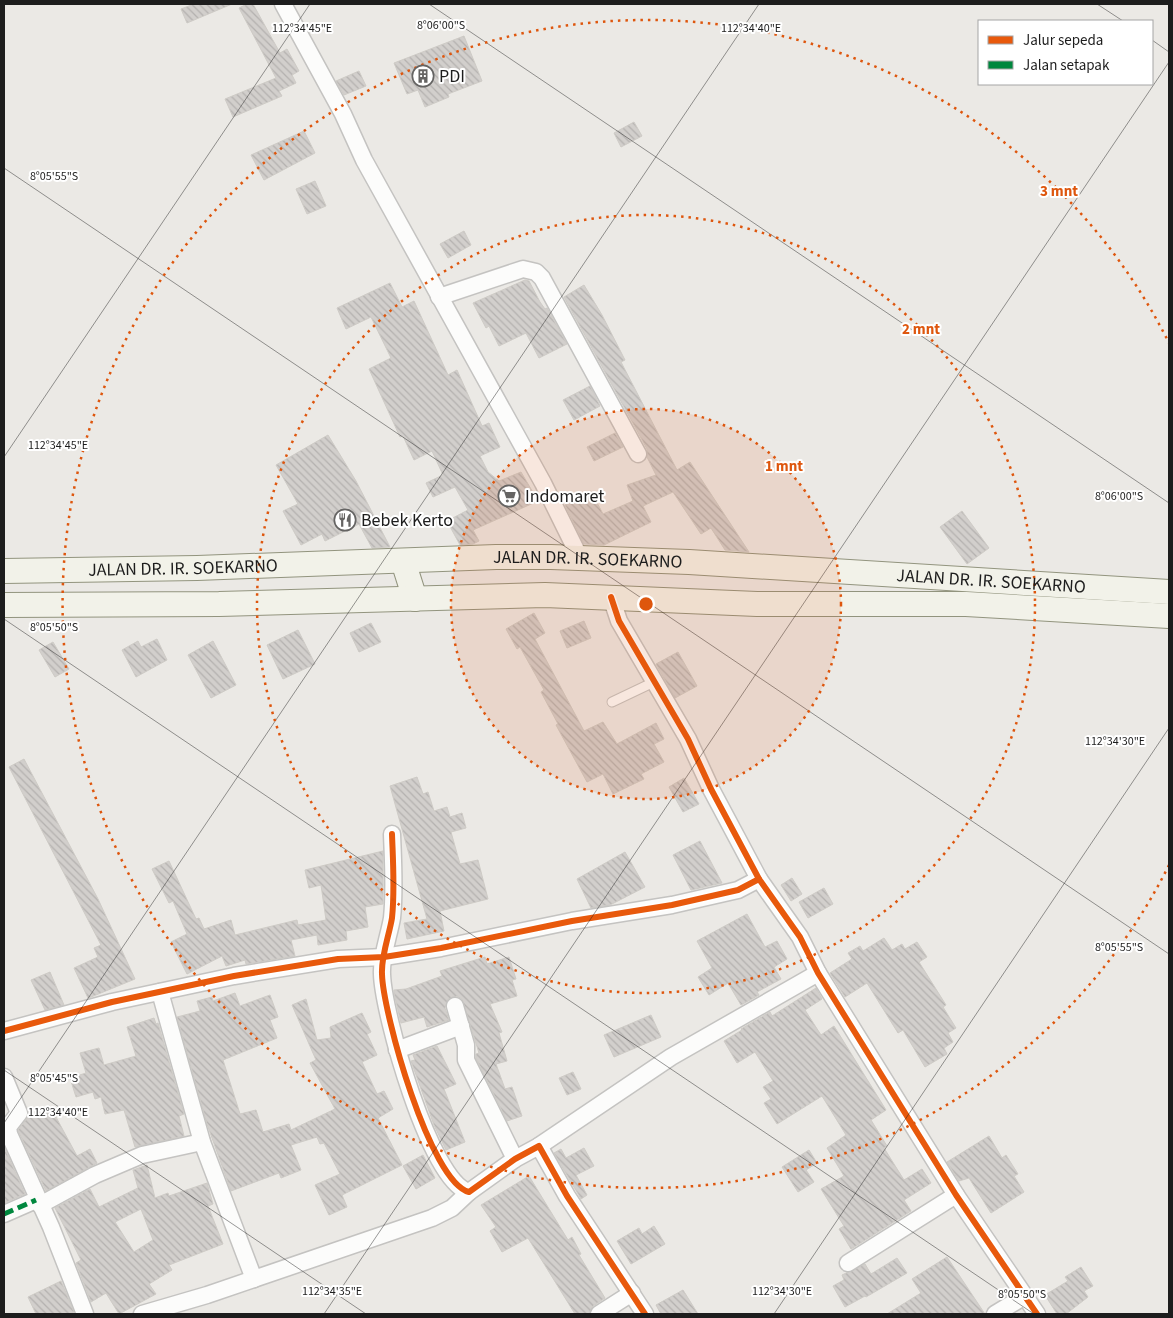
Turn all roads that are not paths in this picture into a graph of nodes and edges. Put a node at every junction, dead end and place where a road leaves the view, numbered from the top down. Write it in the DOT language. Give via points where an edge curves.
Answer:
graph roads {
  1 [pos="283,4"];
  2 [pos="439,297"];
  3 [pos="638,454"];
  4 [pos="581,560"];
  5 [pos="403,561"];
  6 [pos="758,566"];
  7 [pos="4,571"];
  8 [pos="1169,592"];
  9 [pos="611,597"];
  10 [pos="414,599"];
  11 [pos="4,604"];
  12 [pos="757,604"];
  13 [pos="1169,616"];
  14 [pos="654,682"];
  15 [pos="612,702"];
  16 [pos="392,834"];
  17 [pos="759,879"];
  18 [pos="384,957"];
  19 [pos="818,973"];
  20 [pos="160,992"];
  21 [pos="455,1006"];
  22 [pos="460,1026"];
  23 [pos="4,1031"];
  24 [pos="397,1050"];
  25 [pos="4,1077"];
  26 [pos="202,1142"];
  27 [pos="539,1146"];
  28 [pos="515,1159"];
  29 [pos="468,1192"];
  30 [pos="956,1195"];
  31 [pos="38,1202"];
  32 [pos="4,1214"];
  33 [pos="848,1263"];
  34 [pos="254,1279"];
  35 [pos="632,1293"];
  36 [pos="1025,1296"];
  37 [pos="85,1314"];
  38 [pos="142,1314"];
  39 [pos="599,1314"];
  40 [pos="645,1314"];
  41 [pos="995,1314"];
  42 [pos="1037,1314"];
  1 -- 2 [label="street"];
  2 -- 3 [label="street" via="523,270 536,272"];
  2 -- 4 [label="street" via="474,355"];
  4 -- 5 [label="main road, JALAN DR. IR. SOEKARNO" via="496,556"];
  4 -- 6 [label="main road, JALAN DR. IR. SOEKARNO"];
  5 -- 7 [label="main road, JALAN DR. IR. SOEKARNO"];
  5 -- 10 [label="main road"];
  6 -- 8 [label="main road, JALAN DR. IR. SOEKARNO"];
  6 -- 12 [label="main road"];
  9 -- 10 [label="main road, JALAN DR. IR. SOEKARNO" via="545,595"];
  9 -- 12 [label="main road, JALAN DR. IR. SOEKARNO"];
  9 -- 14 [label="street" via="619,620"];
  10 -- 11 [label="main road, JALAN DR. IR. SOEKARNO" via="219,604"];
  12 -- 13 [label="main road, JALAN DR. IR. SOEKARNO" via="966,604"];
  14 -- 15 [label="lane"];
  14 -- 17 [label="street" via="688,739"];
  16 -- 18 [label="street" via="394,890"];
  17 -- 18 [label="street" via="738,890 672,905"];
  17 -- 19 [label="street" via="800,937"];
  18 -- 20 [label="street" via="338,958"];
  18 -- 24 [label="street" via="382,973 386,1006"];
  19 -- 27 [label="street" via="671,1057"];
  19 -- 30 [label="street"];
  20 -- 23 [label="street"];
  20 -- 26 [label="street"];
  21 -- 22 [label="street"];
  22 -- 24 [label="street"];
  22 -- 28 [label="street" via="466,1045 466,1060"];
  24 -- 29 [label="street" via="429,1138 448,1175 456,1186"];
  25 -- 31 [label="street" via="18,1113 8,1127 9,1134"];
  26 -- 31 [label="street" via="142,1155"];
  26 -- 34 [label="street"];
  27 -- 28 [label="street"];
  27 -- 35 [label="street" via="567,1196"];
  28 -- 29 [label="street"];
  29 -- 34 [label="street" via="452,1208 432,1218"];
  30 -- 33 [label="street"];
  30 -- 36 [label="street"];
  31 -- 32 [label="street"];
  31 -- 37 [label="street"];
  34 -- 38 [label="street"];
  35 -- 39 [label="street"];
  35 -- 40 [label="street"];
  36 -- 41 [label="street"];
  36 -- 42 [label="street"];
}
